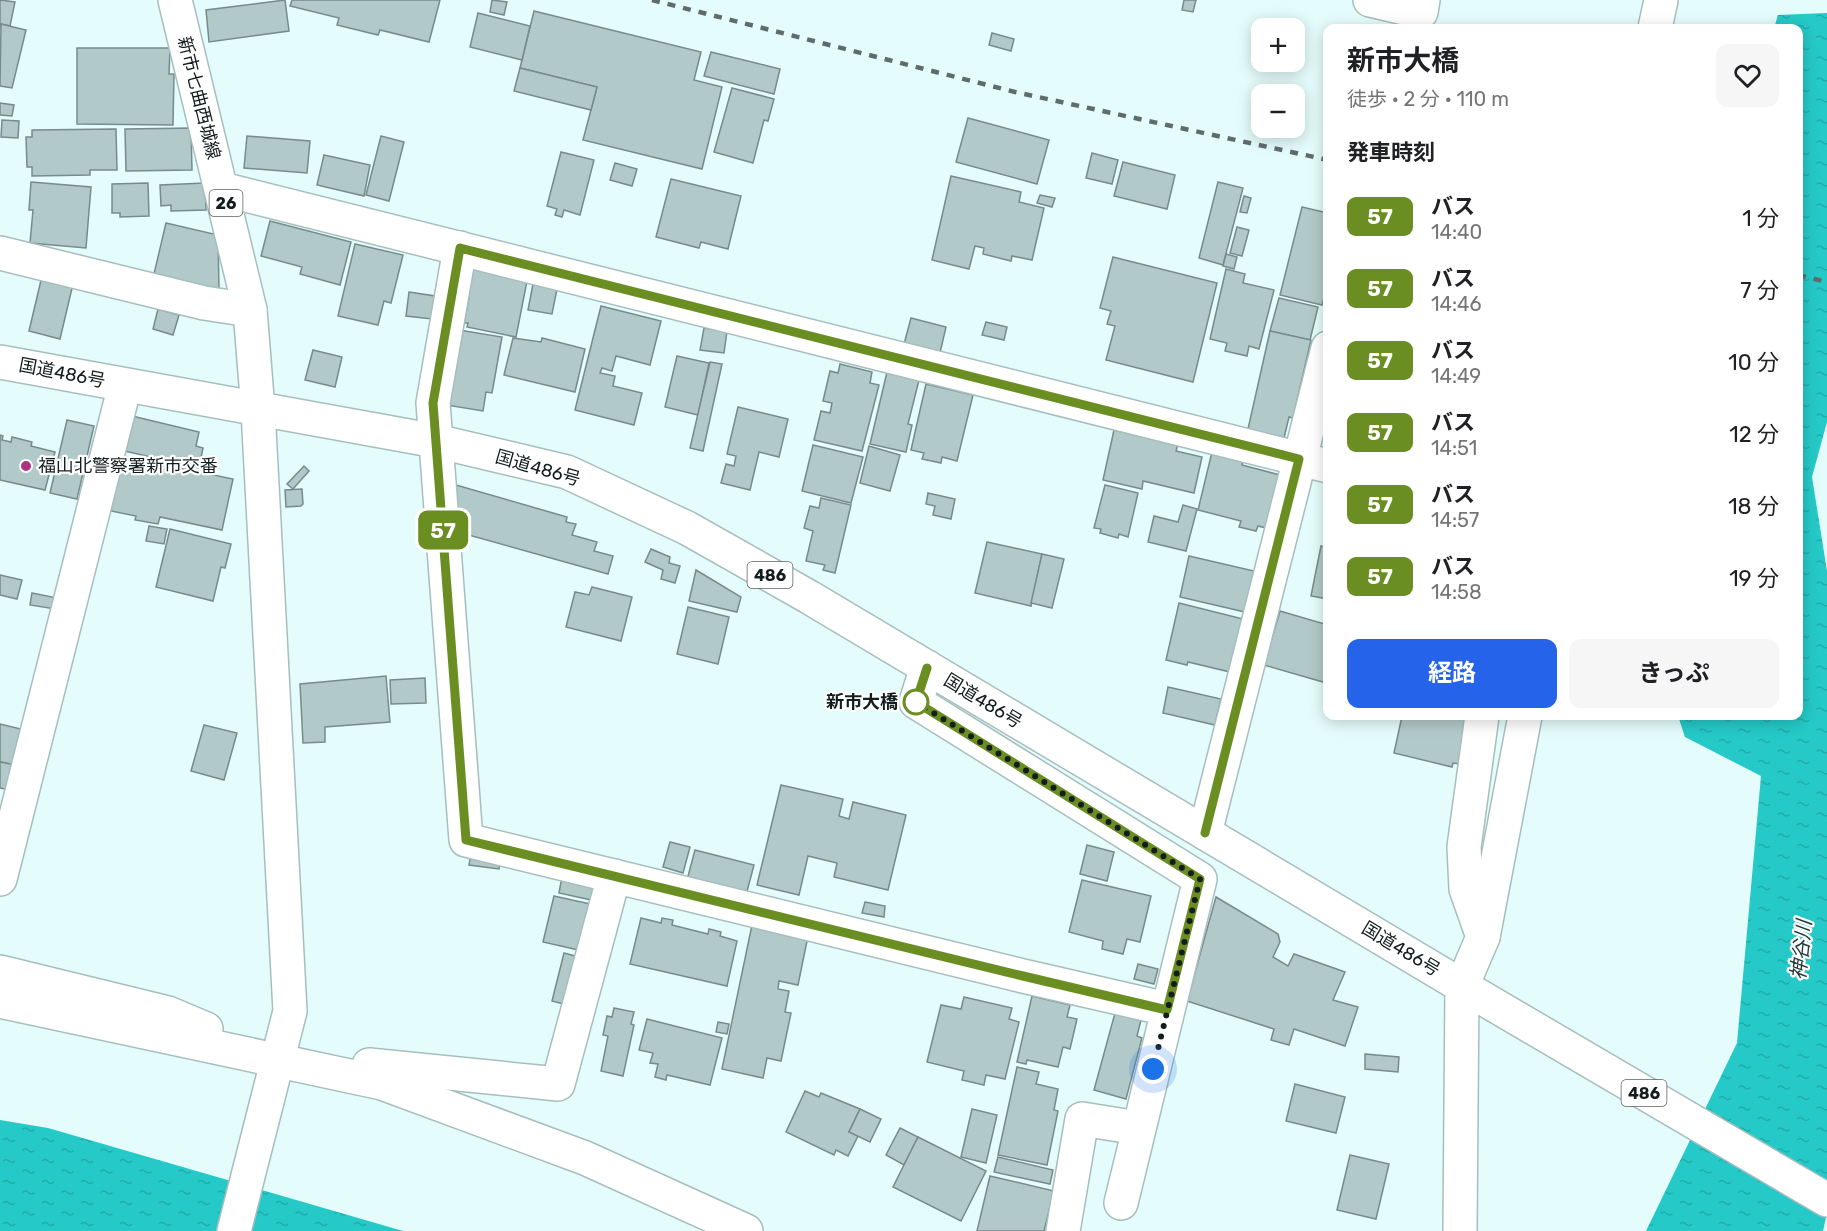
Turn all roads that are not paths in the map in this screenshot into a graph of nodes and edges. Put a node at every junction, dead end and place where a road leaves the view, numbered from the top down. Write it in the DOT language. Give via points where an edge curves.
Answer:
graph roads {
  1 [pos="175,0"];
  2 [pos="1370,0"];
  3 [pos="1423,0"];
  4 [pos="1661,0"];
  5 [pos="1656,24"];
  6 [pos="222,189"];
  7 [pos="460,248"];
  8 [pos="0,253"];
  9 [pos="250,310"];
  10 [pos="0,362"];
  11 [pos="125,385"];
  12 [pos="1323,386"];
  13 [pos="258,410"];
  14 [pos="436,441"];
  15 [pos="1313,462"];
  16 [pos="927,668"];
  17 [pos="1481,720"];
  18 [pos="1524,720"];
  19 [pos="1205,833"];
  20 [pos="614,876"];
  21 [pos="0,879"];
  22 [pos="1483,938"];
  23 [pos="0,972"];
  24 [pos="1462,986"];
  25 [pos="0,1002"];
  26 [pos="1167,1010"];
  27 [pos="276,1059"];
  28 [pos="324,1070"];
  29 [pos="1138,1128"];
  30 [pos="1827,1200"];
  31 [pos="1121,1203"];
  32 [pos="234,1231"];
  33 [pos="746,1231"];
  34 [pos="1064,1231"];
  35 [pos="1460,1231"];
  1 -- 6 [label="main road, 新市七曲西城線 / 26"];
  2 -- 3 [label="main road" via="1420,12"];
  4 -- 5 [label="main road"];
  6 -- 7 [label="main road"];
  6 -- 9 [label="main road, 新市七曲西城線 / 26"];
  7 -- 14 [label="main road" via="433,403"];
  7 -- 15 [label="main road"];
  8 -- 9 [label="main road" via="204,303"];
  9 -- 13 [label="main road, 新市七曲西城線 / 26"];
  10 -- 11 [label="main road, 国道486号 / 486"];
  11 -- 13 [label="main road, 国道486号 / 486"];
  11 -- 21 [label="main road"];
  12 -- 15 [label="main road"];
  13 -- 14 [label="main road, 国道486号 / 486"];
  13 -- 27 [label="main road, 新市七曲西城線" via="290,1011"];
  14 -- 16 [label="main road, 国道486号 / 486" via="567,472 687,528"];
  14 -- 20 [label="main road" via="466,840"];
  15 -- 19 [label="main road"];
  16 -- 19 [label="main road, 国道486号 / 486"];
  16 -- 26 [label="main road" via="916,702 1200,879"];
  17 -- 22 [label="main road" via="1464,847 1466,888"];
  18 -- 22 [label="main road"];
  19 -- 24 [label="main road, 国道486号 / 486"];
  20 -- 26 [label="main road"];
  20 -- 28 [label="main road" via="558,1084 330,1061"];
  22 -- 24 [label="main road"];
  23 -- 27 [label="main road" via="168,1013"];
  24 -- 30 [label="main road, 国道486号 / 486"];
  24 -- 35 [label="main road"];
  25 -- 27 [label="main road"];
  26 -- 29 [label="main road"];
  27 -- 28 [label="main road"];
  27 -- 32 [label="main road, 新市七曲西城線"];
  28 -- 33 [label="main road" via="382,1083 585,1158"];
  29 -- 31 [label="main road"];
  29 -- 34 [label="main road" via="1082,1119"];
}
